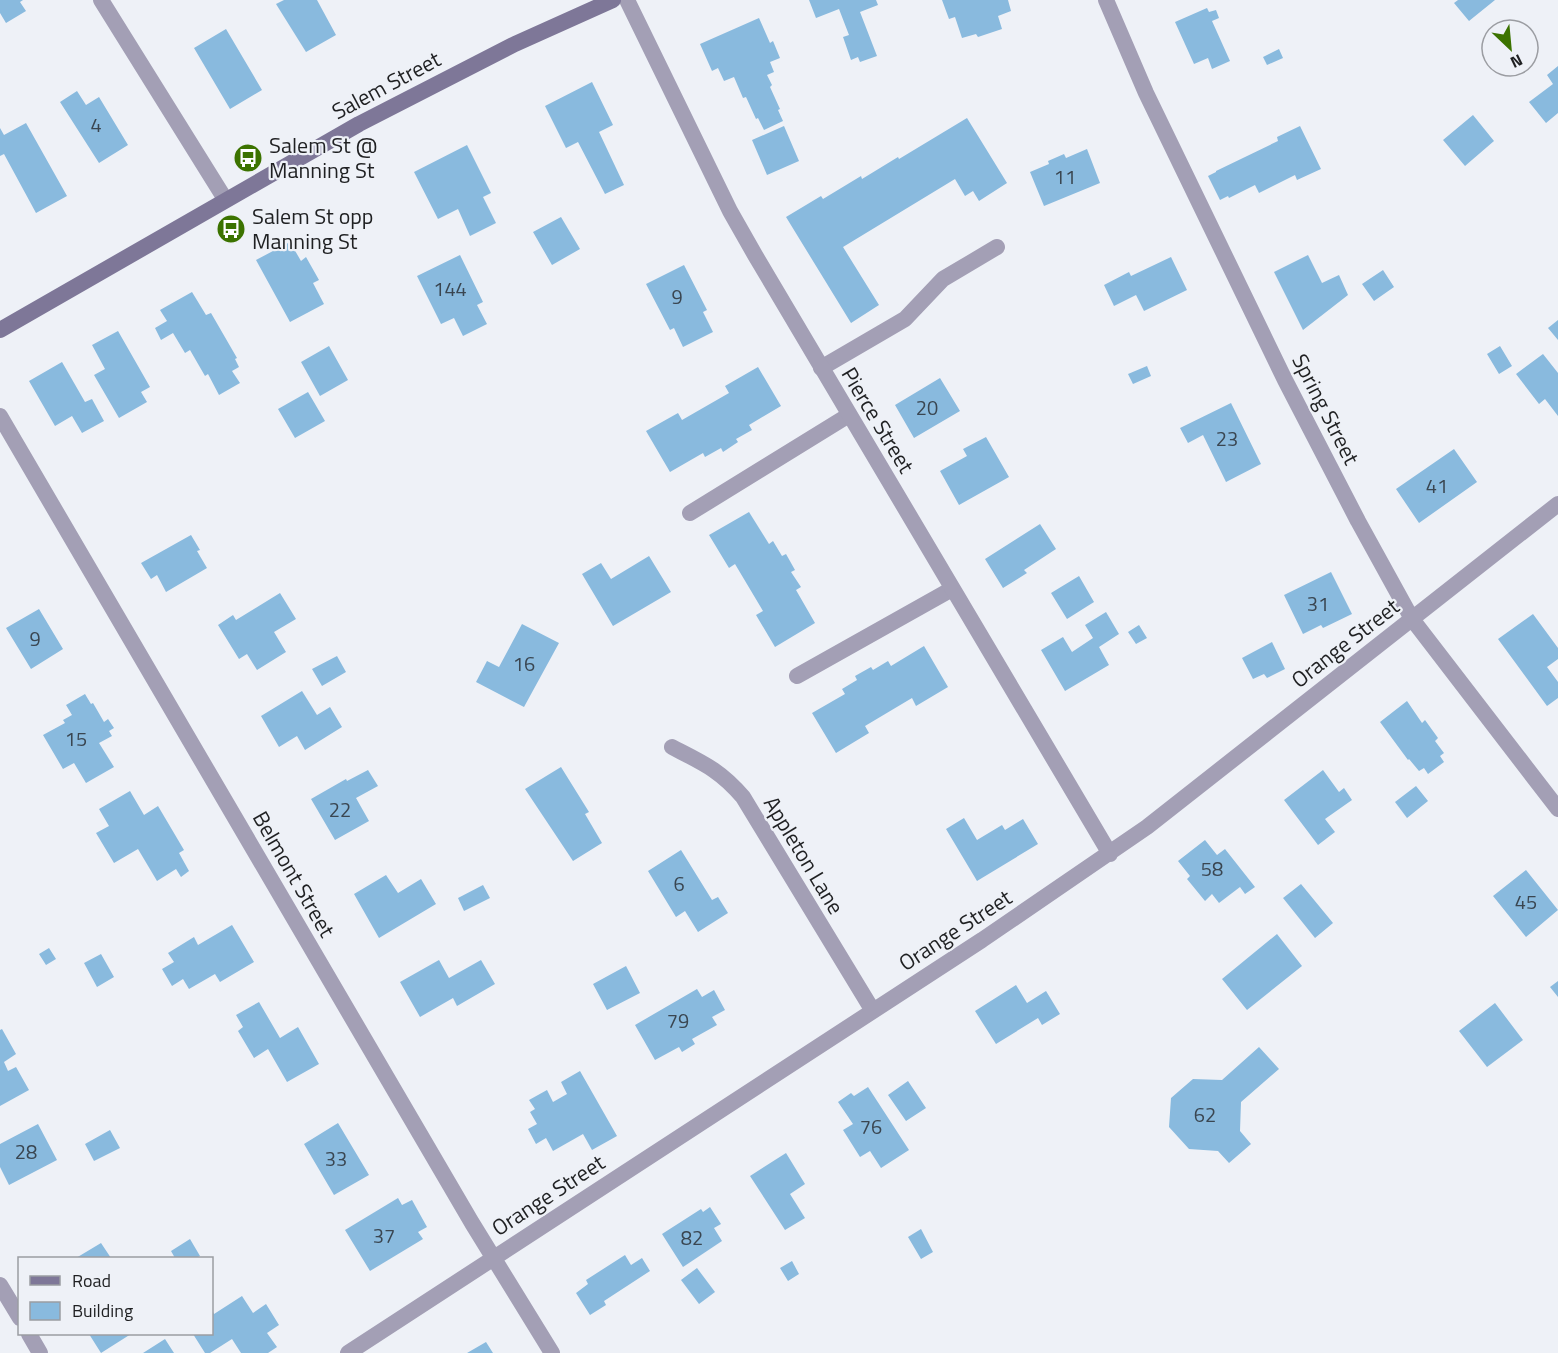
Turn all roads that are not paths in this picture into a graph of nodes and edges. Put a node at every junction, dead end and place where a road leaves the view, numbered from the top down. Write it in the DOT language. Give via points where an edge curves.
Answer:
graph roads {
  1 [pos="101,0"];
  2 [pos="613,0"];
  3 [pos="627,0"];
  4 [pos="1106,0"];
  5 [pos="225,199"];
  6 [pos="997,247"];
  7 [pos="0,330"];
  8 [pos="821,368"];
  9 [pos="849,415"];
  10 [pos="0,416"];
  11 [pos="1558,504"];
  12 [pos="690,513"];
  13 [pos="952,589"];
  14 [pos="1413,619"];
  15 [pos="797,676"];
  16 [pos="672,747"];
  17 [pos="1558,808"];
  18 [pos="1110,854"];
  19 [pos="873,1011"];
  20 [pos="493,1258"];
  21 [pos="0,1285"];
  22 [pos="18,1315"];
  23 [pos="30,1335"];
  24 [pos="40,1353"];
  25 [pos="348,1353"];
  26 [pos="552,1353"];
  1 -- 5 [label="street"];
  2 -- 5 [label="main road, Salem Street" via="437,82"];
  3 -- 8 [label="street, Pierce Street" via="730,211"];
  4 -- 14 [label="street, Spring Street" via="1150,104 1280,370"];
  5 -- 7 [label="main road, Salem Street"];
  6 -- 8 [label="street" via="943,279 905,319"];
  8 -- 9 [label="street, Pierce Street"];
  9 -- 12 [label="street"];
  9 -- 13 [label="street, Pierce Street"];
  10 -- 20 [label="street, Belmont Street"];
  11 -- 14 [label="street, Orange Street"];
  13 -- 15 [label="street"];
  13 -- 18 [label="street, Pierce Street"];
  14 -- 17 [label="street, Spring Street"];
  14 -- 18 [label="street, Orange Street"];
  16 -- 19 [label="street, Appleton Lane" via="713,768 743,797"];
  18 -- 19 [label="street, Orange Street"];
  19 -- 20 [label="street, Orange Street"];
  20 -- 25 [label="street, Orange Street"];
  20 -- 26 [label="street, Belmont Street"];
  21 -- 22 [label="street"];
  23 -- 24 [label="street"];
}
